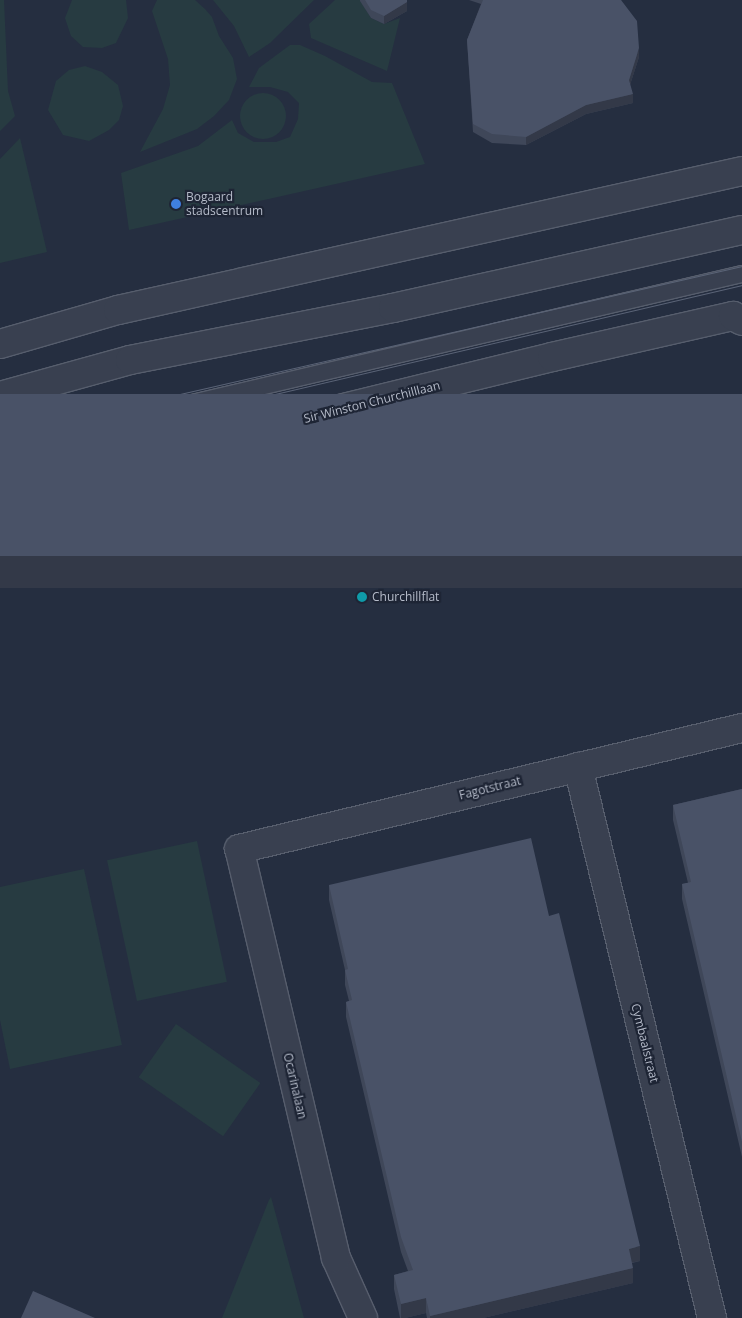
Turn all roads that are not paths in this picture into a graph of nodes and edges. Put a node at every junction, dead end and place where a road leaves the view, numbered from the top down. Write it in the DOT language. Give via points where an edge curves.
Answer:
graph roads {
  1 [pos="742,171"];
  2 [pos="742,230"];
  3 [pos="742,274"];
  4 [pos="742,321"];
  5 [pos="0,344"];
  6 [pos="0,396"];
  7 [pos="0,448"];
  8 [pos="0,492"];
  9 [pos="742,728"];
  10 [pos="578,767"];
  11 [pos="239,850"];
  12 [pos="364,1318"];
  13 [pos="712,1318"];
  1 -- 5 [label="street" via="118,310"];
  2 -- 6 [label="street" via="393,308 130,360"];
  3 -- 7 [label="lane"];
  4 -- 8 [label="street, Sir Winston Churchilllaan" via="734,316 562,355"];
  9 -- 10 [label="street, Fagotstraat"];
  10 -- 11 [label="street, Fagotstraat"];
  10 -- 13 [label="street, Cymbaalstraat"];
  11 -- 12 [label="street, Ocarinalaan" via="336,1258"];
}
